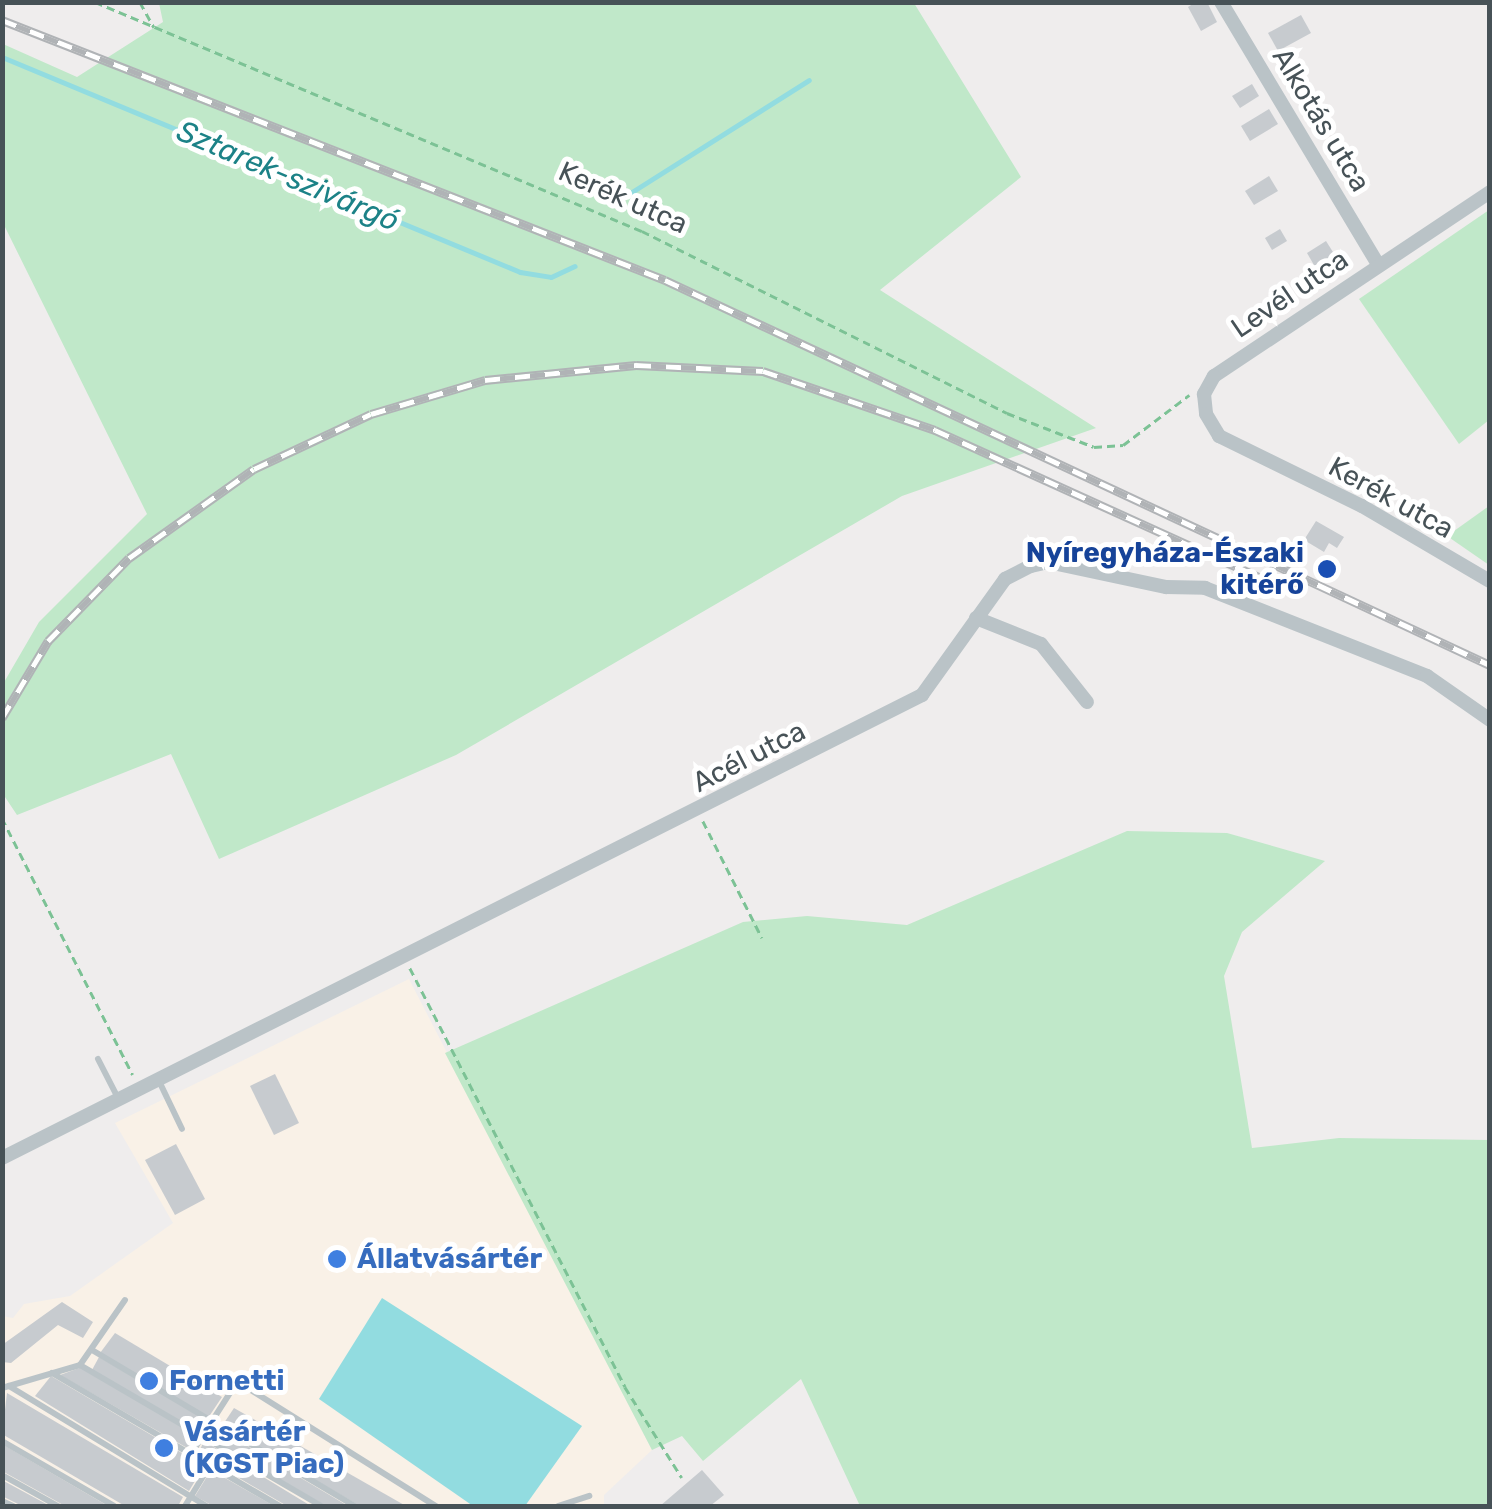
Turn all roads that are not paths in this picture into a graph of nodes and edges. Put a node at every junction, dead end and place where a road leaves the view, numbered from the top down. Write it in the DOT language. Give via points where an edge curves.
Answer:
graph roads {
  1 [pos="1221,2"];
  2 [pos="1490,192"];
  3 [pos="1378,264"];
  4 [pos="1214,376"];
  5 [pos="1490,581"];
  6 [pos="976,618"];
  7 [pos="1088,702"];
  8 [pos="1490,720"];
  9 [pos="98,1060"];
  10 [pos="159,1080"];
  11 [pos="119,1100"];
  12 [pos="182,1129"];
  13 [pos="2,1158"];
  14 [pos="125,1300"];
  15 [pos="92,1350"];
  16 [pos="80,1364"];
  17 [pos="52,1373"];
  18 [pos="238,1382"];
  19 [pos="6,1387"];
  20 [pos="232,1390"];
  21 [pos="212,1421"];
  22 [pos="202,1436"];
  23 [pos="2,1441"];
  24 [pos="190,1454"];
  25 [pos="210,1466"];
  26 [pos="2,1475"];
  27 [pos="589,1496"];
  28 [pos="191,1497"];
  29 [pos="2,1501"];
  30 [pos="13,1506"];
  31 [pos="58,1506"];
  32 [pos="114,1506"];
  33 [pos="185,1506"];
  34 [pos="206,1506"];
  35 [pos="280,1506"];
  36 [pos="321,1506"];
  37 [pos="355,1506"];
  38 [pos="436,1506"];
  39 [pos="558,1506"];
  1 -- 3 [label="street, Alkotás utca"];
  2 -- 3 [label="street, Levél utca"];
  3 -- 4 [label="street, Levél utca"];
  4 -- 5 [label="street, Kerék utca" via="1204,394 1219,436 1362,506"];
  6 -- 7 [label="street" via="1041,644"];
  6 -- 8 [label="street, Acél utca" via="1005,579 1048,562 1151,585 1205,588 1427,676"];
  6 -- 10 [label="street, Acél utca" via="922,694"];
  9 -- 11 [label="lane"];
  10 -- 11 [label="street, Acél utca"];
  10 -- 12 [label="lane"];
  11 -- 13 [label="street, Acél utca"];
  14 -- 15 [label="lane"];
  15 -- 16 [label="lane"];
  15 -- 21 [label="lane"];
  16 -- 17 [label="lane"];
  16 -- 22 [label="lane"];
  17 -- 19 [label="lane"];
  17 -- 24 [label="lane"];
  18 -- 38 [label="lane"];
  19 -- 28 [label="lane"];
  20 -- 21 [label="lane"];
  21 -- 22 [label="lane"];
  21 -- 37 [label="lane"];
  22 -- 24 [label="lane"];
  22 -- 36 [label="lane"];
  23 -- 32 [label="lane"];
  24 -- 25 [label="lane"];
  25 -- 28 [label="lane"];
  25 -- 35 [label="lane"];
  26 -- 31 [label="lane"];
  27 -- 39 [label="lane"];
  28 -- 33 [label="lane"];
  28 -- 34 [label="lane"];
  29 -- 30 [label="lane"];
}
